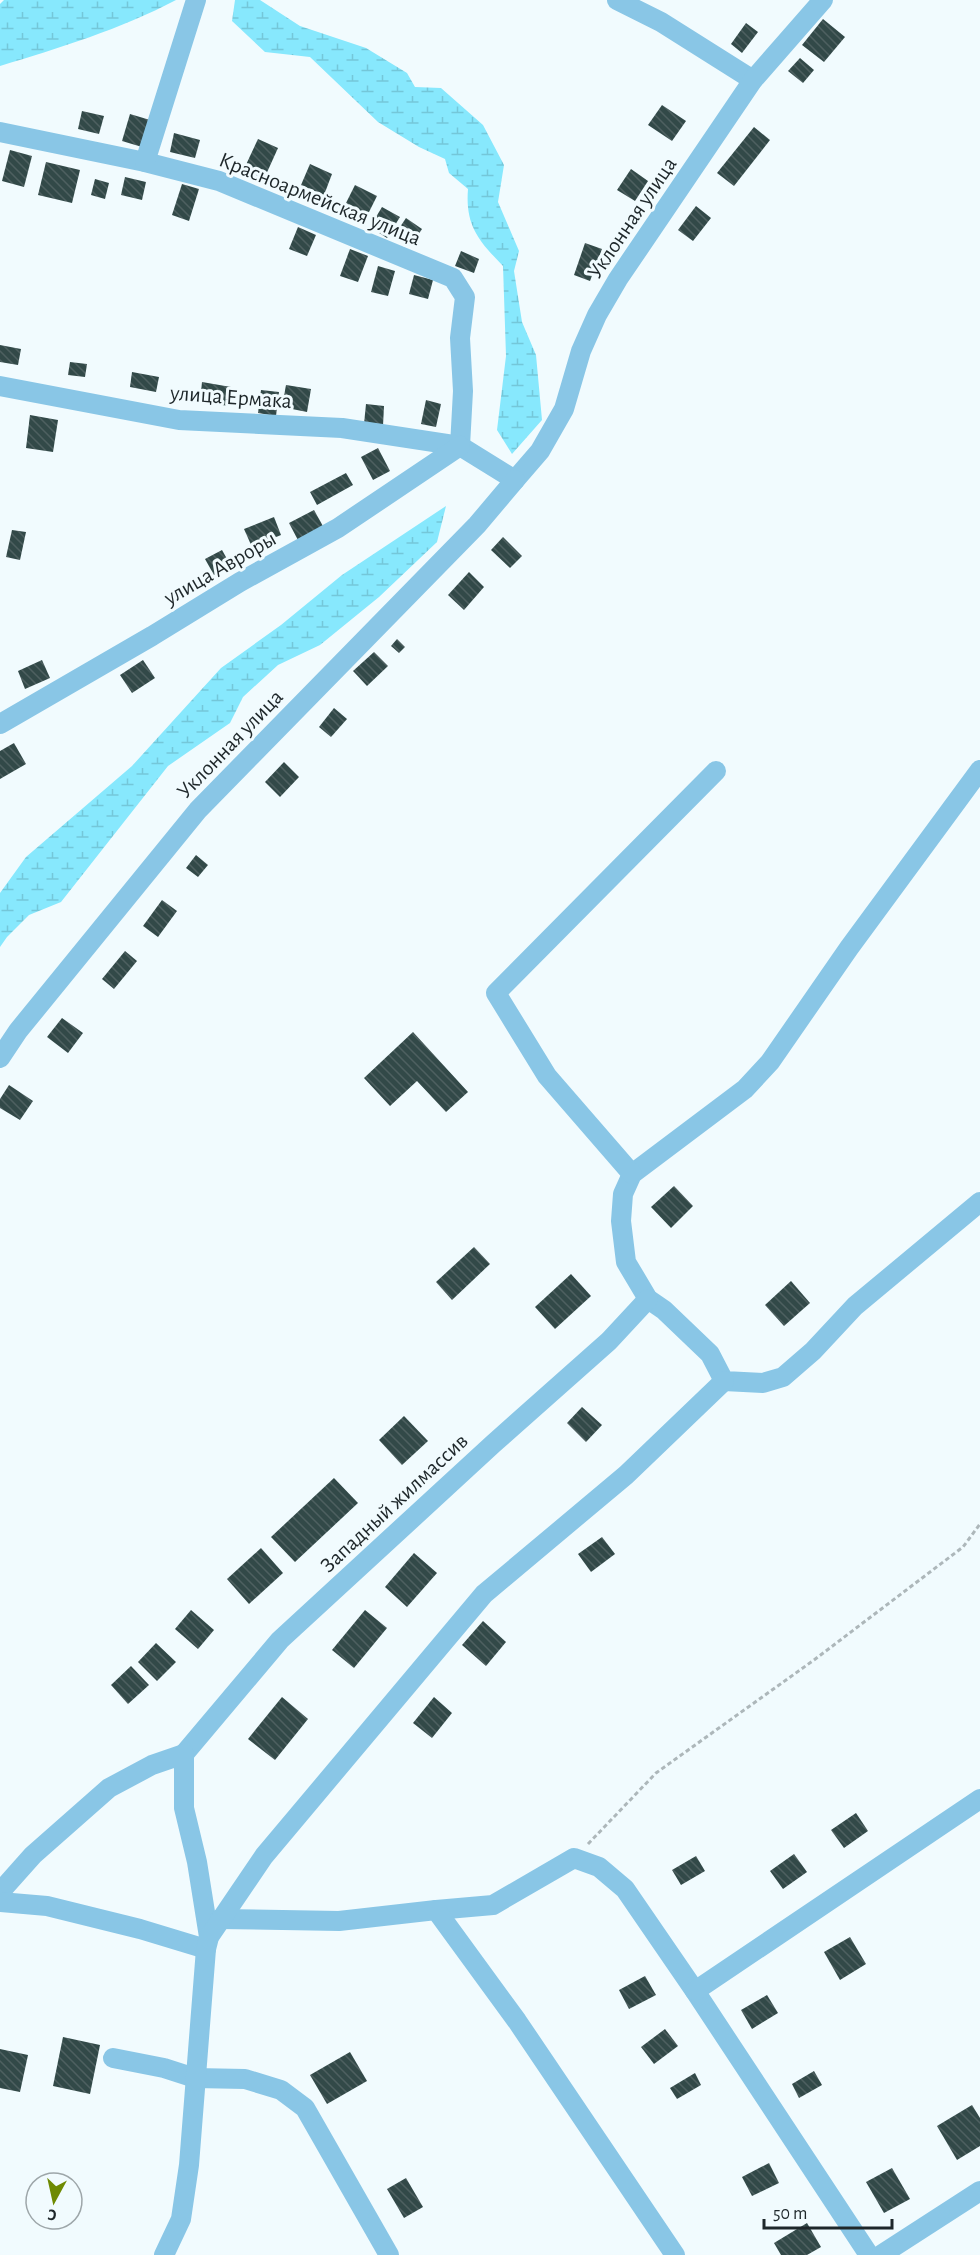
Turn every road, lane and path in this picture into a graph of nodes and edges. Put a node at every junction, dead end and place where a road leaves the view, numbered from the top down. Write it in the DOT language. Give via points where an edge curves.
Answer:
graph roads {
  1 [pos="196,0"];
  2 [pos="617,0"];
  3 [pos="823,0"];
  4 [pos="753,80"];
  5 [pos="0,132"];
  6 [pos="145,162"];
  7 [pos="0,386"];
  8 [pos="460,446"];
  9 [pos="515,480"];
  10 [pos="0,724"];
  11 [pos="980,770"];
  12 [pos="716,771"];
  13 [pos="0,1058"];
  14 [pos="632,1174"];
  15 [pos="980,1202"];
  16 [pos="648,1299"];
  17 [pos="724,1381"];
  18 [pos="980,1524"];
  19 [pos="184,1754"];
  20 [pos="980,1799"];
  21 [pos="574,1858"];
  22 [pos="0,1892"];
  23 [pos="0,1902"];
  24 [pos="436,1910"];
  25 [pos="220,1919"];
  26 [pos="208,1943"];
  27 [pos="695,1990"];
  28 [pos="113,2058"];
  29 [pos="195,2078"];
  30 [pos="980,2191"];
  31 [pos="164,2255"];
  32 [pos="389,2255"];
  33 [pos="675,2255"];
  34 [pos="869,2255"];
  35 [pos="881,2255"];
  1 -- 6 [label="street"];
  2 -- 4 [label="street" via="661,22"];
  3 -- 4 [label="street, Уклонная улица"];
  4 -- 9 [label="street, Уклонная улица" via="618,279 581,351 564,409 540,451"];
  5 -- 6 [label="street, Красноармейская улица"];
  6 -- 8 [label="street, Красноармейская улица" via="219,181 453,278 465,297 460,338"];
  7 -- 8 [label="street, улица Ермака" via="179,420 342,428"];
  8 -- 9 [label="street"];
  8 -- 10 [label="street, улица Авроры" via="338,528"];
  9 -- 13 [label="street, Уклонная улица" via="477,525 198,810"];
  11 -- 14 [label="street" via="770,1062 745,1089"];
  12 -- 14 [label="street" via="496,993 547,1076"];
  14 -- 16 [label="street" via="623,1194 624,1252"];
  15 -- 17 [label="street" via="855,1306 783,1377 763,1383"];
  16 -- 17 [label="street" via="710,1354"];
  16 -- 19 [label="street, Западный жилмассив" via="609,1341 280,1640"];
  17 -- 25 [label="street" via="626,1475 484,1594 264,1856"];
  18 -- 21 [label="path" via="963,1547 656,1773"];
  19 -- 22 [label="street" via="152,1765 109,1788 33,1855"];
  19 -- 26 [label="street" via="184,1808 197,1862"];
  20 -- 27 [label="street"];
  21 -- 24 [label="street" via="493,1905"];
  21 -- 27 [label="street" via="599,1867 625,1889"];
  23 -- 26 [label="street" via="47,1906"];
  24 -- 25 [label="street" via="339,1921"];
  24 -- 33 [label="street"];
  25 -- 26 [label="street"];
  26 -- 29 [label="street"];
  27 -- 34 [label="street"];
  28 -- 29 [label="street"];
  29 -- 31 [label="street" via="181,2219"];
  29 -- 32 [label="street" via="244,2079 280,2090 305,2108"];
  30 -- 35 [label="street"];
}
